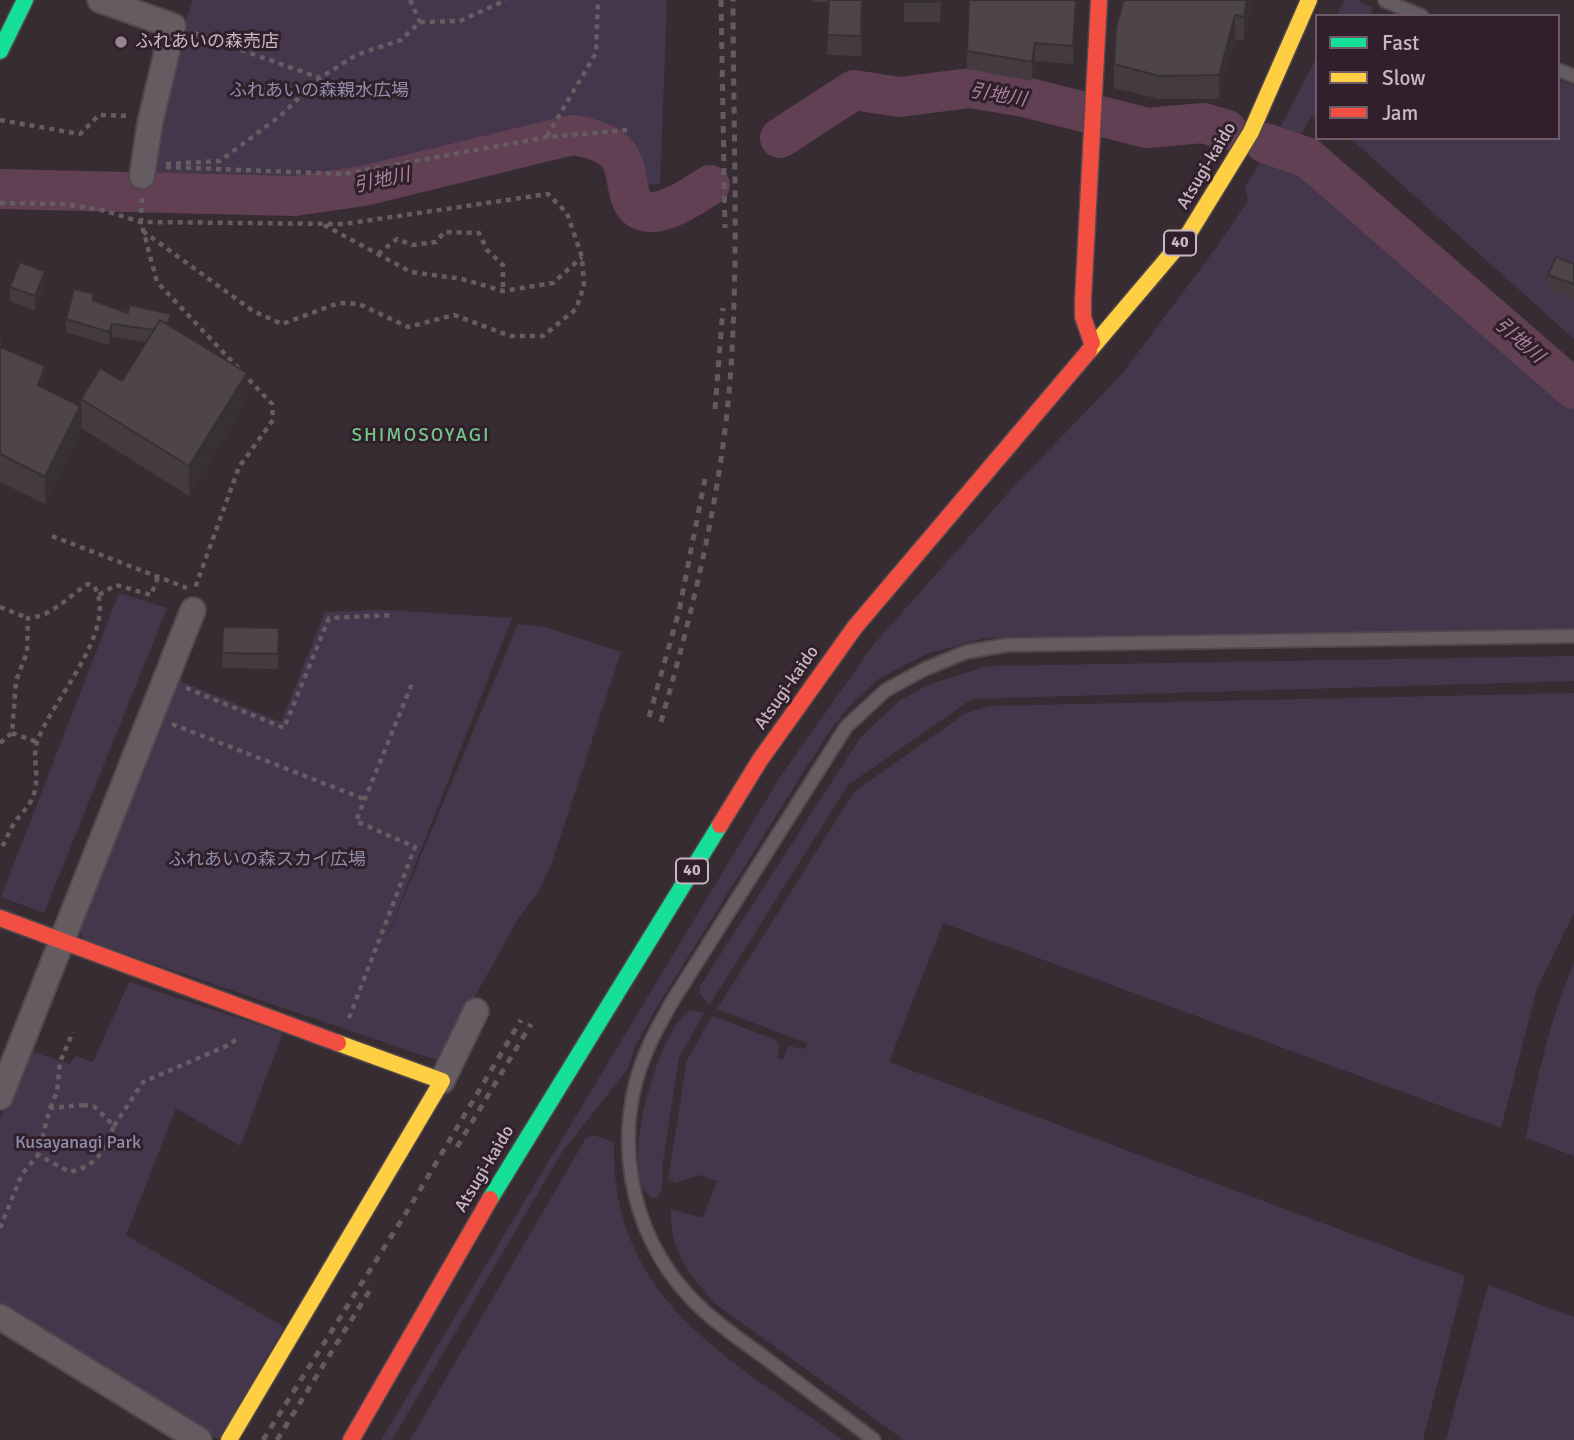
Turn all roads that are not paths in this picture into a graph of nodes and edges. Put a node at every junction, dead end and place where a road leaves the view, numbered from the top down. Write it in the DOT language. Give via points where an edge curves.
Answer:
graph roads {
  1 [pos="100,0"];
  2 [pos="1099,0"];
  3 [pos="1309,0"];
  4 [pos="24,1"];
  5 [pos="1385,1"];
  6 [pos="1417,14"];
  7 [pos="0,51"];
  8 [pos="143,171"];
  9 [pos="1092,343"];
  10 [pos="193,610"];
  11 [pos="1574,636"];
  12 [pos="0,918"];
  13 [pos="63,941"];
  14 [pos="476,1011"];
  15 [pos="442,1081"];
  16 [pos="0,1097"];
  17 [pos="0,1317"];
  18 [pos="199,1440"];
  19 [pos="229,1440"];
  20 [pos="351,1440"];
  21 [pos="874,1440"];
  1 -- 8 [label="street" via="173,26"];
  2 -- 9 [label="main road" via="1083,300"];
  3 -- 9 [label="main road, Atsugi-kaido / 40" via="1251,132 1189,233"];
  4 -- 7 [label="main road"];
  5 -- 6 [label="lane"];
  9 -- 20 [label="main road, Atsugi-kaido / 40" via="855,627 760,760 482,1210"];
  10 -- 13 [label="street"];
  11 -- 21 [label="lane" via="1007,645 966,652 925,669 886,690 846,727 670,1005 647,1049 629,1121 630,1159 634,1196 645,1231 688,1295"];
  12 -- 13 [label="main road"];
  13 -- 15 [label="main road"];
  13 -- 16 [label="street"];
  14 -- 15 [label="street"];
  15 -- 19 [label="main road"];
  17 -- 18 [label="street"];
}
